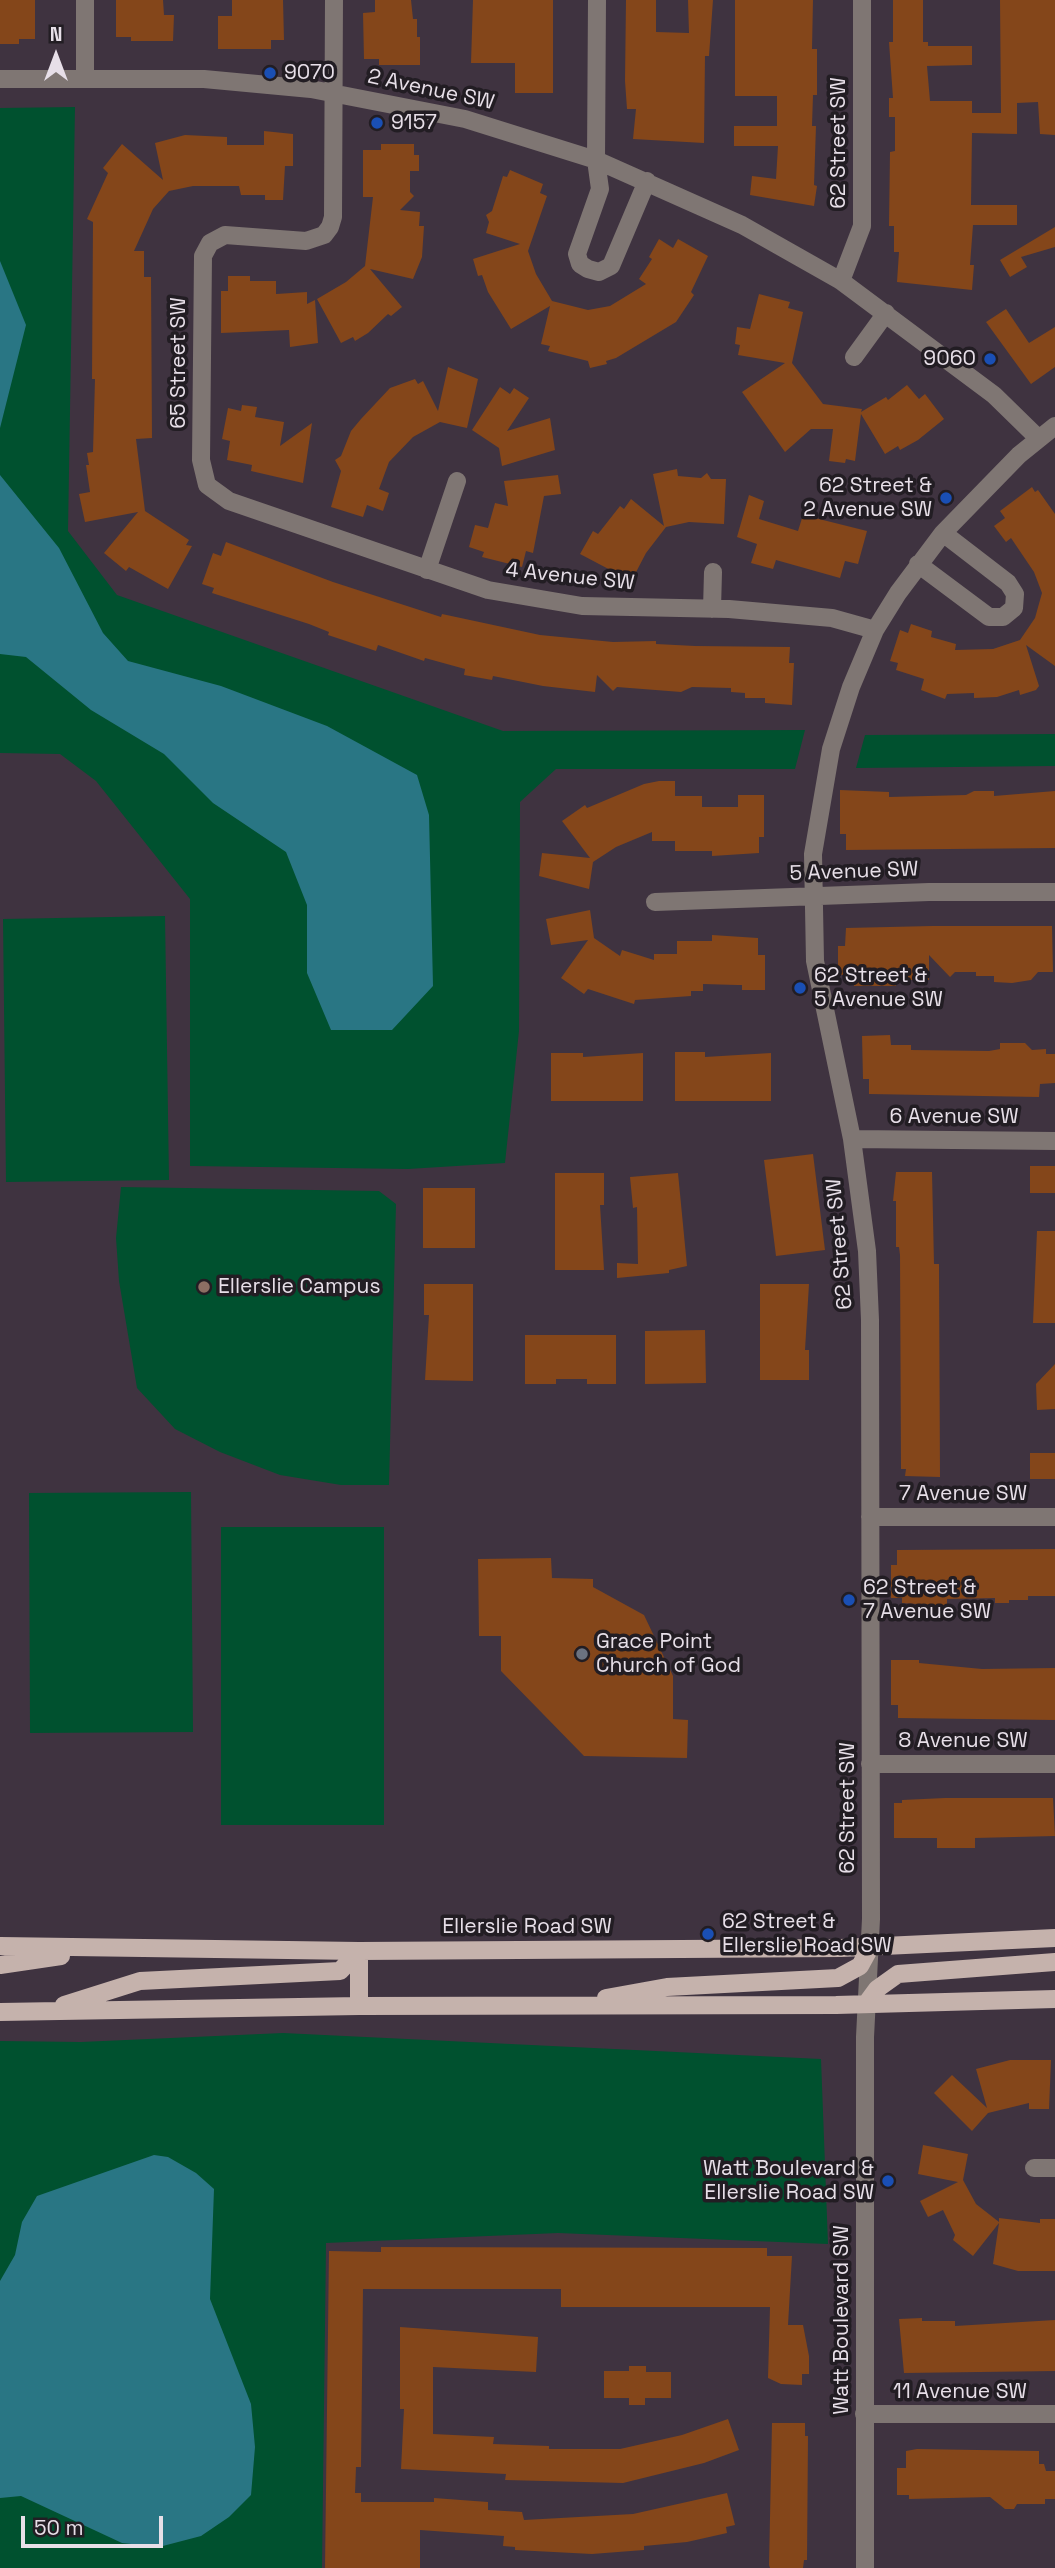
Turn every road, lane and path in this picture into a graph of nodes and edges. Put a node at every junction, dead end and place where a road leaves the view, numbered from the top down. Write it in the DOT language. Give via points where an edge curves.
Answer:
graph roads {
  1 [pos="85,0"];
  2 [pos="334,0"];
  3 [pos="597,0"];
  4 [pos="862,0"];
  5 [pos="85,78"];
  6 [pos="0,79"];
  7 [pos="334,93"];
  8 [pos="596,160"];
  9 [pos="647,181"];
  10 [pos="841,281"];
  11 [pos="886,313"];
  12 [pos="854,357"];
  13 [pos="1055,426"];
  14 [pos="1038,438"];
  15 [pos="457,481"];
  16 [pos="207,485"];
  17 [pos="943,533"];
  18 [pos="918,564"];
  19 [pos="427,569"];
  20 [pos="713,572"];
  21 [pos="712,609"];
  22 [pos="875,630"];
  23 [pos="1055,892"];
  24 [pos="812,896"];
  25 [pos="655,902"];
  26 [pos="852,1139"];
  27 [pos="1055,1141"];
  28 [pos="870,1517"];
  29 [pos="1055,1517"];
  30 [pos="870,1764"];
  31 [pos="1055,1764"];
  32 [pos="1055,1938"];
  33 [pos="0,1946"];
  34 [pos="871,1946"];
  35 [pos="116,1948"];
  36 [pos="359,1951"];
  37 [pos="1055,1962"];
  38 [pos="0,1965"];
  39 [pos="1055,1999"];
  40 [pos="866,2004"];
  41 [pos="359,2006"];
  42 [pos="558,2007"];
  43 [pos="0,2012"];
  44 [pos="44,2012"];
  45 [pos="1034,2168"];
  46 [pos="1055,2168"];
  47 [pos="864,2414"];
  48 [pos="1055,2414"];
  49 [pos="864,2568"];
  1 -- 5 [label="street"];
  2 -- 7 [label="street"];
  3 -- 8 [label="street"];
  4 -- 10 [label="street, 62 Street SW" via="862,226"];
  5 -- 6 [label="street, 2 Avenue SW"];
  5 -- 7 [label="street, 2 Avenue SW" via="215,80"];
  7 -- 8 [label="street, 2 Avenue SW" via="465,119"];
  7 -- 16 [label="street, 65 Street SW" via="333,217 324,235 306,242 235,234 210,243 202,266 201,460"];
  8 -- 9 [label="street, 2 Avenue SW"];
  8 -- 9 [label="street" via="600,188 577,254 588,269 599,272 611,266"];
  9 -- 10 [label="street, 2 Avenue SW" via="742,225"];
  10 -- 11 [label="street, 2 Avenue SW"];
  11 -- 12 [label="street"];
  11 -- 14 [label="street, 2 Avenue SW" via="995,395"];
  13 -- 14 [label="street, 62 Street SW"];
  14 -- 17 [label="street, 62 Street SW"];
  15 -- 19 [label="street"];
  16 -- 19 [label="street, 4 Avenue SW" via="229,501"];
  17 -- 18 [label="street, 62 Street SW"];
  17 -- 18 [label="street" via="1013,589 1014,608 1003,617 989,617"];
  18 -- 22 [label="street, 62 Street SW"];
  19 -- 21 [label="street, 4 Avenue SW" via="488,590 550,602"];
  20 -- 21 [label="street"];
  21 -- 22 [label="street, 4 Avenue SW" via="832,618"];
  22 -- 24 [label="street, 62 Street SW" via="831,749 817,820"];
  23 -- 24 [label="street, 5 Avenue SW"];
  24 -- 25 [label="street, 5 Avenue SW"];
  24 -- 26 [label="street, 62 Street SW" via="815,961"];
  26 -- 27 [label="street, 6 Avenue SW"];
  26 -- 28 [label="street, 62 Street SW" via="867,1251"];
  28 -- 29 [label="street, 7 Avenue SW"];
  28 -- 30 [label="street, 62 Street SW"];
  30 -- 31 [label="street, 8 Avenue SW"];
  30 -- 34 [label="street, 62 Street SW"];
  32 -- 34 [label="main road, Ellerslie Road SW"];
  33 -- 35 [label="main road, Ellerslie Road SW"];
  34 -- 36 [label="main road, Ellerslie Road SW"];
  34 -- 40 [label="street, Watt Boulevard SW"];
  34 -- 42 [label="main road" via="860,1966 838,1978 667,1987"];
  35 -- 36 [label="main road, Ellerslie Road SW"];
  35 -- 38 [label="main road"];
  36 -- 41 [label="main road"];
  36 -- 44 [label="main road" via="340,1971 140,1981"];
  37 -- 40 [label="main road" via="898,1974"];
  39 -- 40 [label="main road"];
  40 -- 42 [label="main road"];
  40 -- 47 [label="street, Watt Boulevard SW"];
  41 -- 42 [label="main road"];
  41 -- 44 [label="main road"];
  43 -- 44 [label="main road"];
  45 -- 46 [label="street"];
  47 -- 48 [label="street, 11 Avenue SW"];
  47 -- 49 [label="street, Watt Boulevard SW"];
}
